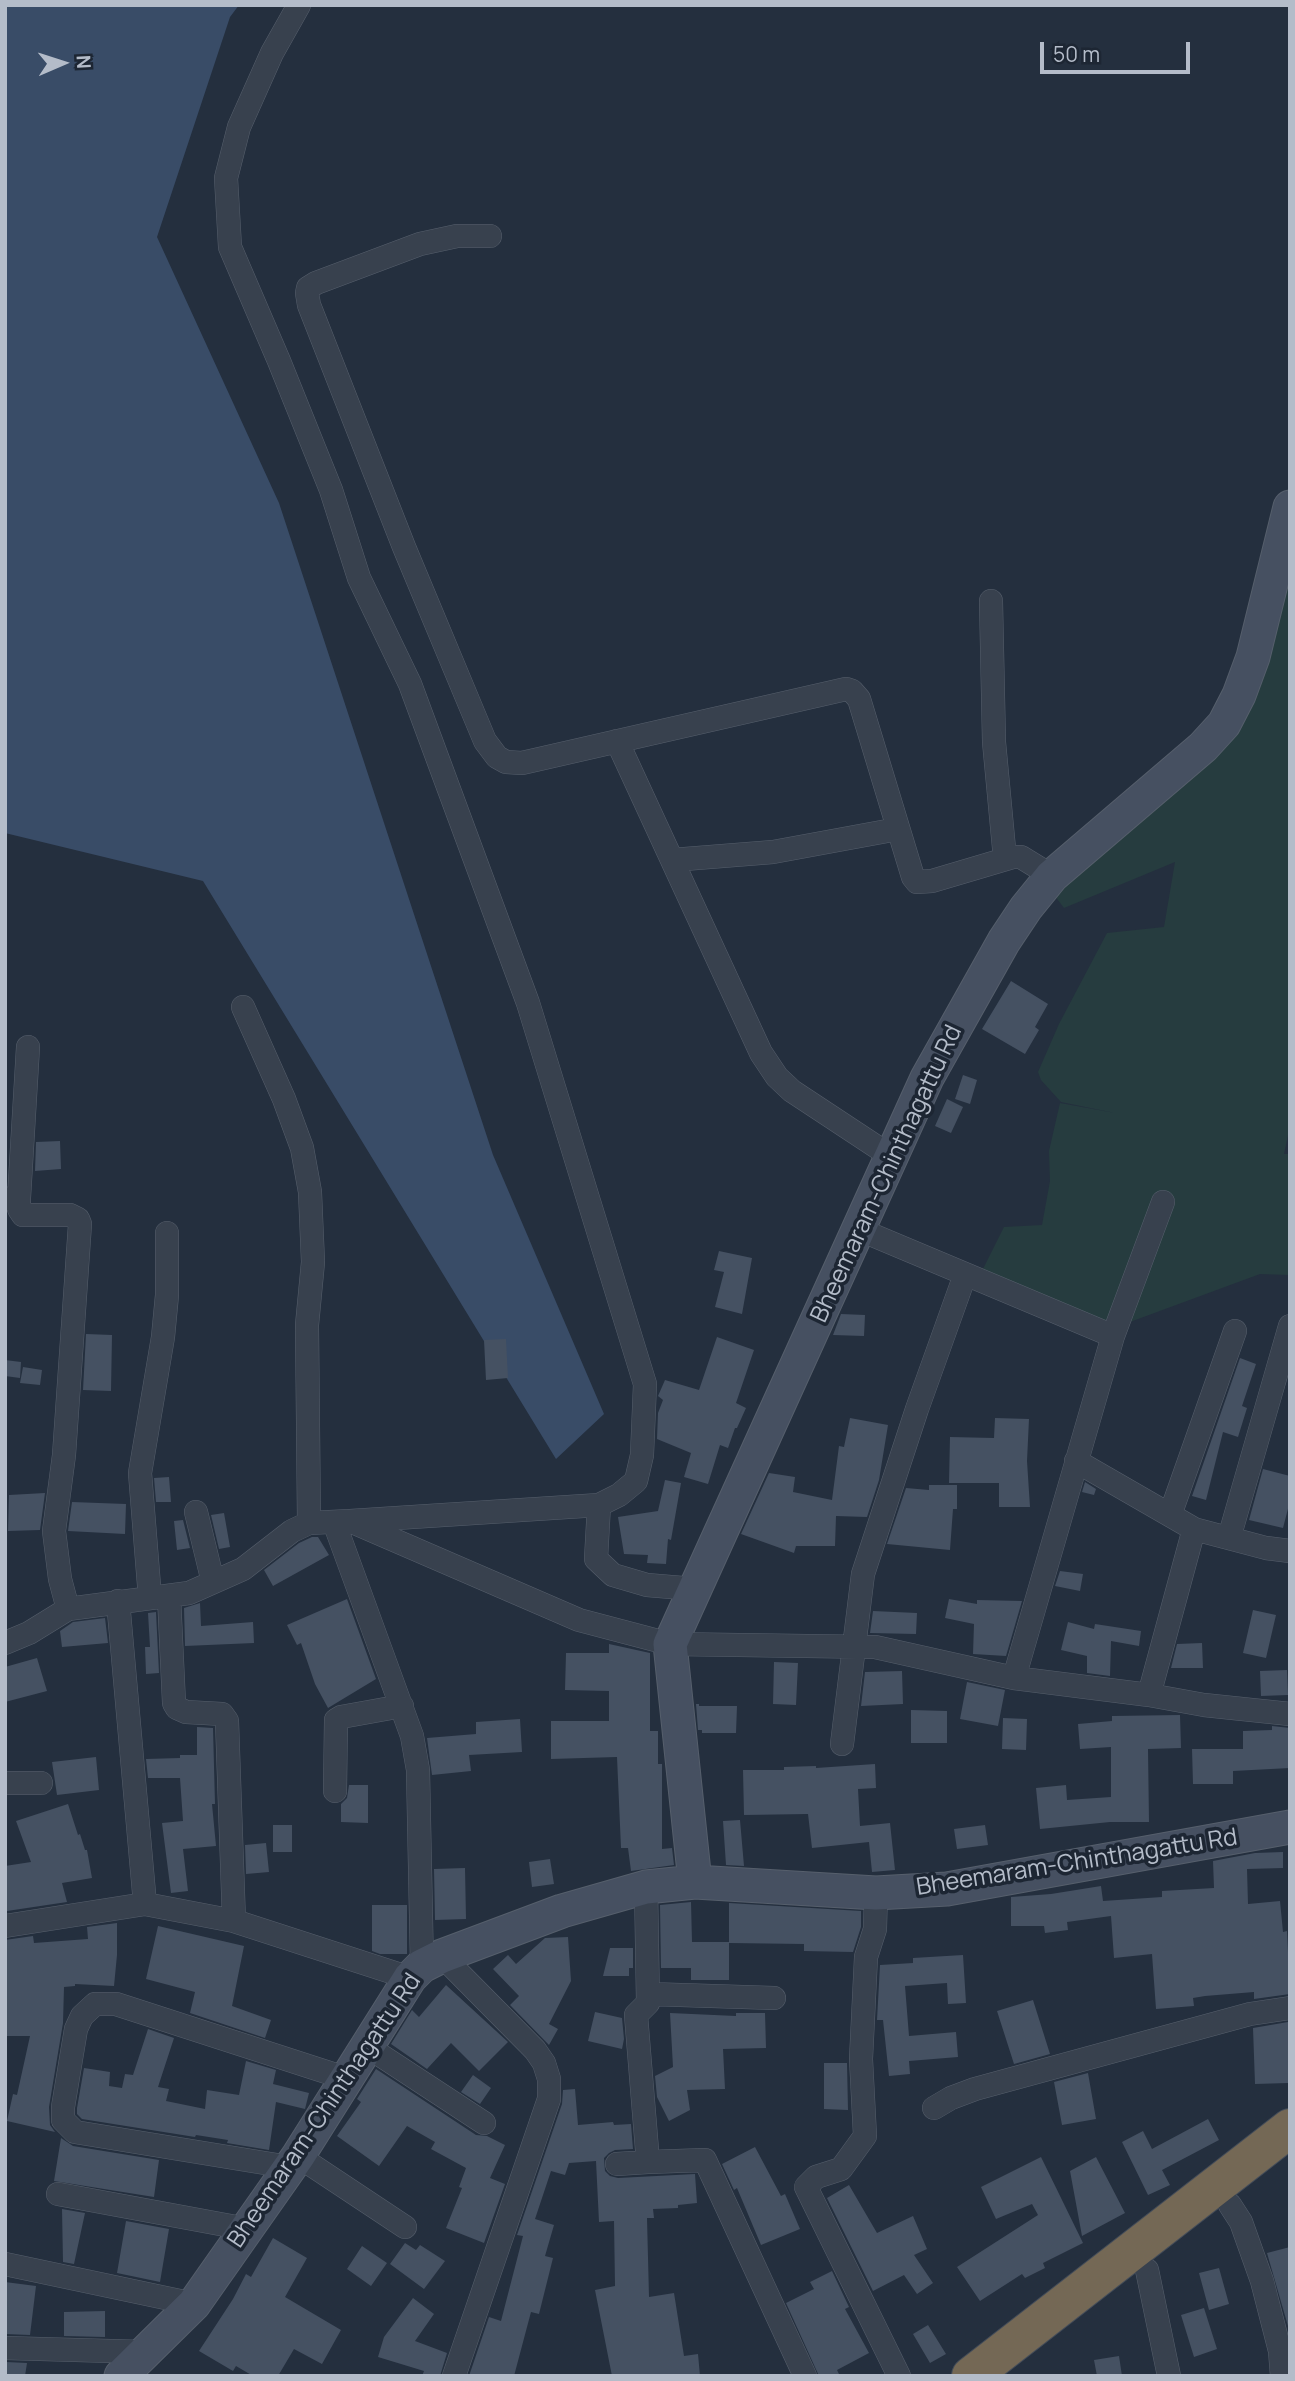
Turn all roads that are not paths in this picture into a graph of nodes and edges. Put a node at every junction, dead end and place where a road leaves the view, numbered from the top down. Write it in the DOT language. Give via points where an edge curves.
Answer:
graph roads {
  1 [pos="299,5"];
  2 [pos="490,236"];
  3 [pos="1290,508"];
  4 [pos="991,601"];
  5 [pos="617,741"];
  6 [pos="898,829"];
  7 [pos="1005,859"];
  8 [pos="672,860"];
  9 [pos="1052,876"];
  10 [pos="243,1007"];
  11 [pos="28,1047"];
  12 [pos="891,1157"];
  13 [pos="12,1198"];
  14 [pos="1163,1202"];
  15 [pos="858,1229"];
  16 [pos="167,1233"];
  17 [pos="965,1275"];
  18 [pos="1290,1326"];
  19 [pos="1235,1331"];
  20 [pos="1113,1336"];
  21 [pos="1076,1461"];
  22 [pos="599,1504"];
  23 [pos="196,1512"];
  24 [pos="1170,1515"];
  25 [pos="342,1522"];
  26 [pos="309,1523"];
  27 [pos="1194,1529"];
  28 [pos="1229,1538"];
  29 [pos="1290,1551"];
  30 [pos="213,1583"];
  31 [pos="695,1589"];
  32 [pos="159,1597"];
  33 [pos="118,1601"];
  34 [pos="68,1609"];
  35 [pos="5,1643"];
  36 [pos="670,1644"];
  37 [pos="855,1646"];
  38 [pos="1014,1678"];
  39 [pos="1149,1695"];
  40 [pos="402,1706"];
  41 [pos="1290,1714"];
  42 [pos="842,1744"];
  43 [pos="5,1783"];
  44 [pos="41,1783"];
  45 [pos="335,1791"];
  46 [pos="1290,1827"];
  47 [pos="695,1882"];
  48 [pos="646,1887"];
  49 [pos="876,1893"];
  50 [pos="145,1904"];
  51 [pos="233,1921"];
  52 [pos="5,1926"];
  53 [pos="425,1967"];
  54 [pos="649,1994"];
  55 [pos="774,1998"];
  56 [pos="1290,2008"];
  57 [pos="368,2047"];
  58 [pos="348,2079"];
  59 [pos="934,2108"];
  60 [pos="484,2123"];
  61 [pos="1290,2128"];
  62 [pos="1290,2158"];
  63 [pos="294,2161"];
  64 [pos="648,2162"];
  65 [pos="617,2164"];
  66 [pos="58,2194"];
  67 [pos="1230,2205"];
  68 [pos="405,2227"];
  69 [pos="247,2229"];
  70 [pos="5,2264"];
  71 [pos="1147,2270"];
  72 [pos="194,2304"];
  73 [pos="5,2348"];
  74 [pos="146,2352"];
  75 [pos="121,2376"];
  76 [pos="454,2376"];
  77 [pos="805,2376"];
  78 [pos="899,2376"];
  79 [pos="971,2376"];
  80 [pos="1010,2376"];
  81 [pos="1169,2376"];
  82 [pos="1282,2376"];
  1 -- 22 [label="street" via="239,127 226,178 230,247 331,490 359,578 410,684 528,1003 645,1384 636,1481"];
  2 -- 5 [label="street" via="457,236 420,244 316,283 308,288 309,305 485,741 497,757 522,763"];
  3 -- 9 [label="street, Bheemaram-Chinthagattu Rd" via="1253,657 1224,724"];
  4 -- 7 [label="street" via="994,742"];
  5 -- 6 [label="street" via="846,689 859,699"];
  5 -- 8 [label="street"];
  6 -- 7 [label="street" via="917,882"];
  6 -- 8 [label="street" via="773,852"];
  7 -- 9 [label="street" via="1021,857"];
  8 -- 12 [label="street" via="761,1053 777,1077 813,1107"];
  9 -- 12 [label="street, Bheemaram-Chinthagattu Rd" via="1004,941 927,1078"];
  10 -- 26 [label="street" via="302,1148 310,1192"];
  11 -- 13 [label="street"];
  12 -- 15 [label="street, Bheemaram-Chinthagattu Rd"];
  13 -- 34 [label="street" via="23,1216 70,1215 80,1224 64,1455 54,1531"];
  14 -- 20 [label="street"];
  15 -- 17 [label="street"];
  15 -- 31 [label="street, Bheemaram-Chinthagattu Rd"];
  16 -- 32 [label="street" via="163,1337 140,1474"];
  17 -- 20 [label="street"];
  17 -- 37 [label="street" via="863,1574"];
  18 -- 28 [label="street"];
  19 -- 24 [label="street"];
  20 -- 21 [label="street"];
  21 -- 24 [label="street"];
  21 -- 38 [label="street"];
  22 -- 25 [label="street"];
  22 -- 31 [label="street" via="596,1559 613,1575 647,1585"];
  23 -- 30 [label="street"];
  24 -- 27 [label="street"];
  25 -- 26 [label="street"];
  25 -- 36 [label="street" via="579,1620"];
  25 -- 40 [label="street"];
  26 -- 30 [label="street" via="243,1569"];
  27 -- 28 [label="street"];
  27 -- 39 [label="street"];
  28 -- 29 [label="street"];
  30 -- 32 [label="street" via="189,1593"];
  31 -- 36 [label="street, Bheemaram-Chinthagattu Rd"];
  32 -- 33 [label="street"];
  32 -- 51 [label="street" via="174,1703 186,1712 222,1714 227,1721"];
  33 -- 34 [label="street"];
  33 -- 50 [label="street"];
  34 -- 35 [label="street"];
  36 -- 37 [label="street"];
  36 -- 47 [label="street"];
  37 -- 38 [label="street"];
  37 -- 42 [label="street"];
  38 -- 39 [label="street"];
  39 -- 41 [label="street"];
  40 -- 45 [label="street" via="336,1720"];
  40 -- 53 [label="street" via="418,1770"];
  43 -- 44 [label="street"];
  46 -- 49 [label="street, Bheemaram-Chinthagattu Rd" via="947,1889"];
  47 -- 48 [label="street, Bheemaram-Chinthagattu Rd"];
  47 -- 49 [label="street, Bheemaram-Chinthagattu Rd"];
  48 -- 53 [label="street, Bheemaram-Chinthagattu Rd" via="562,1911"];
  48 -- 54 [label="street"];
  49 -- 78 [label="street" via="875,1929 866,1957 861,2059 865,2136 841,2169 816,2177 806,2187"];
  50 -- 51 [label="street"];
  50 -- 52 [label="street"];
  51 -- 53 [label="street"];
  53 -- 57 [label="street, Bheemaram-Chinthagattu Rd"];
  53 -- 76 [label="street" via="535,2050 549,2079 549,2098"];
  54 -- 55 [label="street"];
  54 -- 64 [label="street" via="649,2003 636,2015"];
  56 -- 59 [label="street" via="1251,2014 975,2089"];
  57 -- 58 [label="street, Bheemaram-Chinthagattu Rd"];
  57 -- 60 [label="street"];
  58 -- 63 [label="street, Bheemaram-Chinthagattu Rd"];
  58 -- 63 [label="street" via="116,2004 95,2004 82,2016 76,2029 63,2119 75,2132"];
  61 -- 79 [label="highway"];
  62 -- 67 [label="highway"];
  63 -- 68 [label="street"];
  63 -- 69 [label="street, Bheemaram-Chinthagattu Rd"];
  64 -- 65 [label="street"];
  64 -- 77 [label="street" via="705,2160"];
  66 -- 69 [label="street"];
  67 -- 71 [label="highway"];
  67 -- 82 [label="street" via="1254,2257 1280,2351"];
  69 -- 72 [label="street, Bheemaram-Chinthagattu Rd"];
  70 -- 72 [label="street"];
  71 -- 80 [label="highway"];
  71 -- 81 [label="street"];
  72 -- 74 [label="street, Bheemaram-Chinthagattu Rd"];
  73 -- 74 [label="street"];
  74 -- 75 [label="street, Bheemaram-Chinthagattu Rd"];
}
